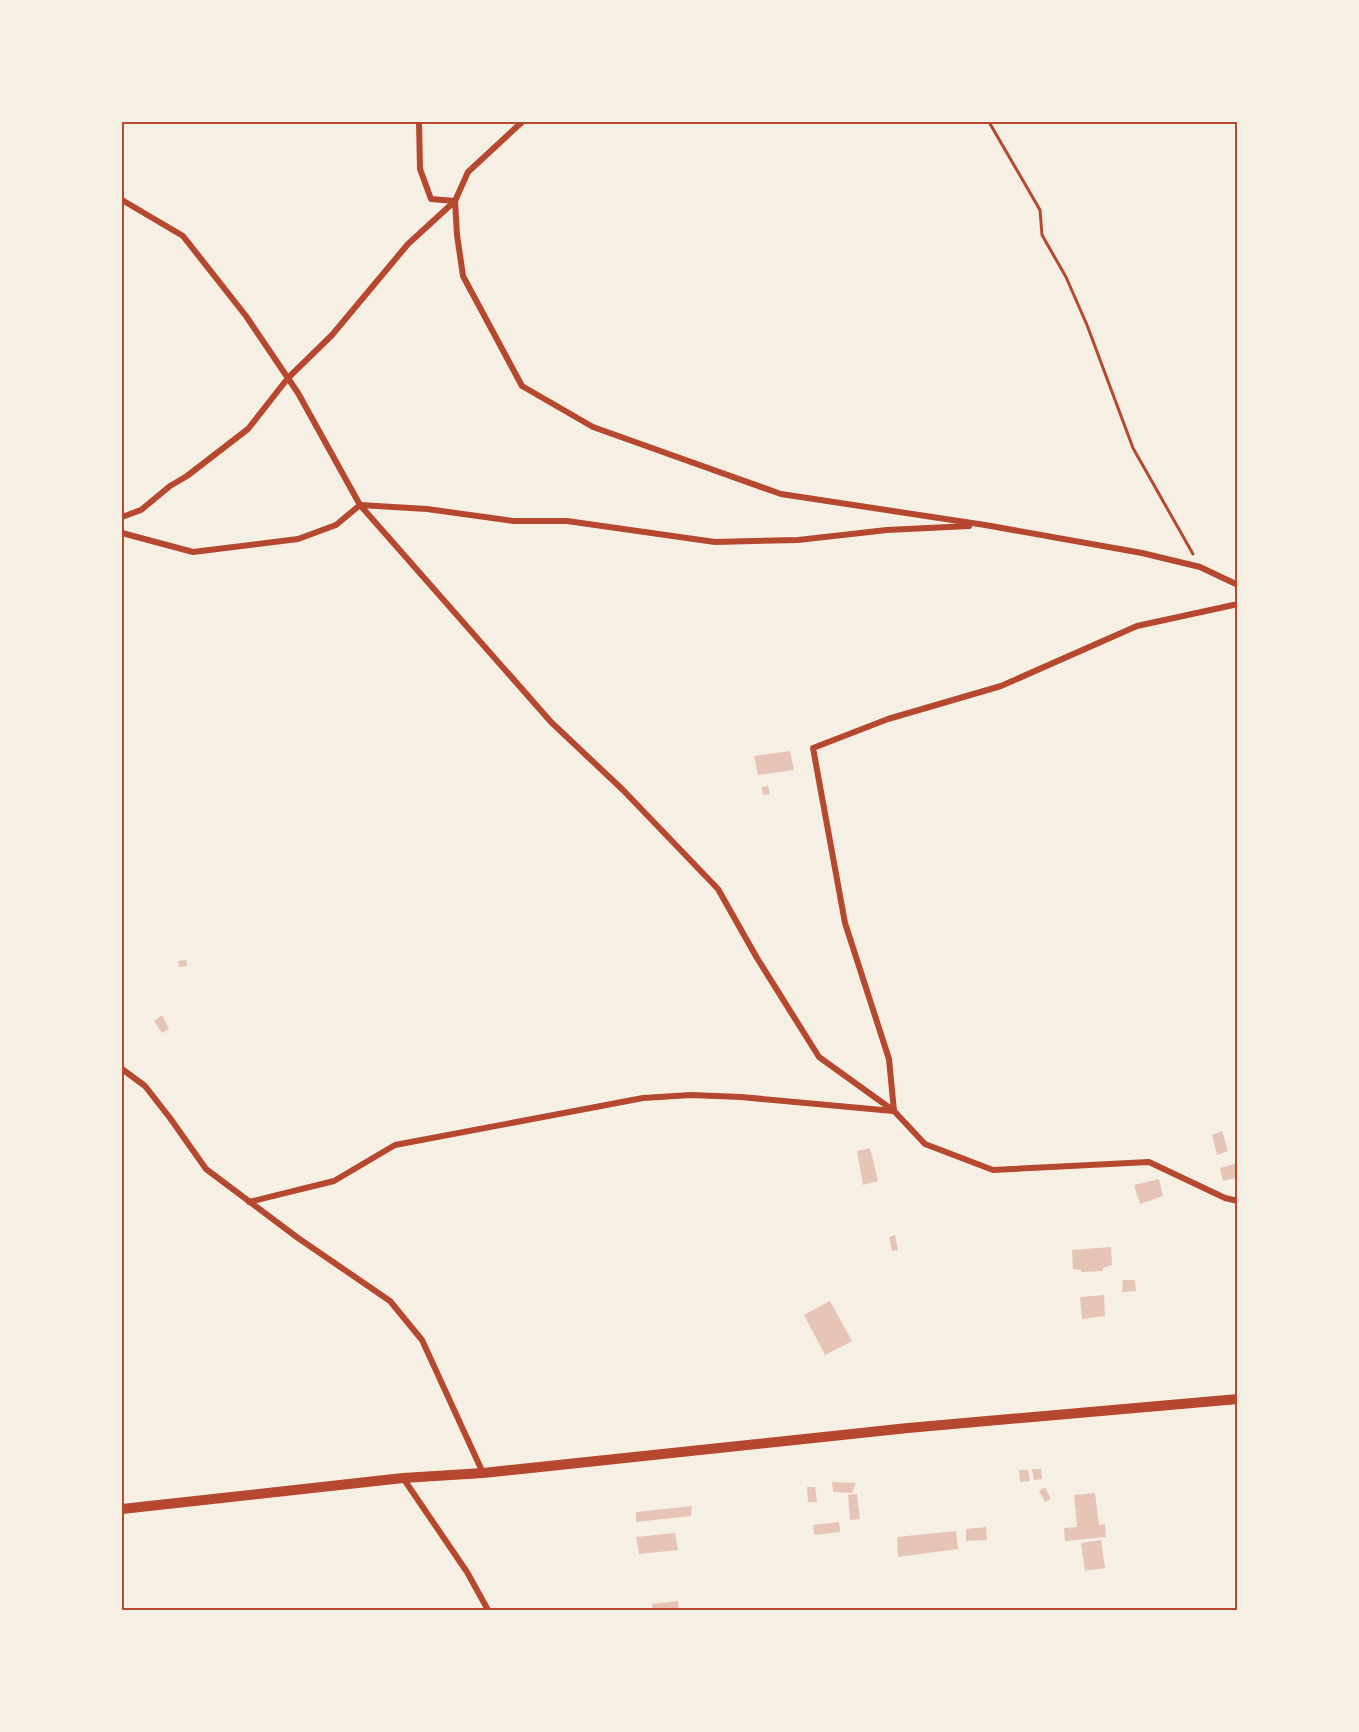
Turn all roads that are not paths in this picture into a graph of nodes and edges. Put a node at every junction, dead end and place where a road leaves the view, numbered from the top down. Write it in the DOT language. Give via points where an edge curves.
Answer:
graph roads {
  1 [pos="419,122"];
  2 [pos="522,122"];
  3 [pos="122,200"];
  4 [pos="455,201"];
  5 [pos="288,378"];
  6 [pos="360,505"];
  7 [pos="122,517"];
  8 [pos="985,525"];
  9 [pos="122,533"];
  10 [pos="1238,585"];
  11 [pos="1238,604"];
  12 [pos="122,1069"];
  13 [pos="894,1111"];
  14 [pos="1238,1201"];
  15 [pos="249,1202"];
  16 [pos="1238,1399"];
  17 [pos="483,1473"];
  18 [pos="403,1478"];
  19 [pos="122,1509"];
  20 [pos="488,1611"];
  1 -- 4 [label="street" via="420,169 430,199"];
  2 -- 4 [label="street" via="468,172"];
  3 -- 5 [label="street" via="183,236 246,316"];
  4 -- 5 [label="street" via="408,244 332,335"];
  4 -- 8 [label="street" via="463,276 522,386 593,427 782,494"];
  5 -- 6 [label="street"];
  5 -- 7 [label="street" via="248,429 141,510"];
  6 -- 8 [label="street" via="513,521 567,521 715,542 798,540"];
  6 -- 9 [label="street" via="336,525 298,538 193,552"];
  6 -- 13 [label="street" via="551,722 718,889 819,1057"];
  8 -- 10 [label="street" via="1142,553 1200,567"];
  11 -- 13 [label="street" via="1137,626 1001,686 888,719 813,748 845,923 889,1059"];
  12 -- 15 [label="street" via="145,1086 206,1169"];
  13 -- 14 [label="street" via="925,1144 993,1170 1149,1162"];
  13 -- 15 [label="street" via="721,1096 643,1098 395,1145 334,1181"];
  15 -- 17 [label="street" via="390,1300 422,1340"];
  16 -- 17 [label="main road" via="908,1428"];
  17 -- 18 [label="main road"];
  18 -- 19 [label="main road"];
  18 -- 20 [label="street" via="467,1572"];
}
